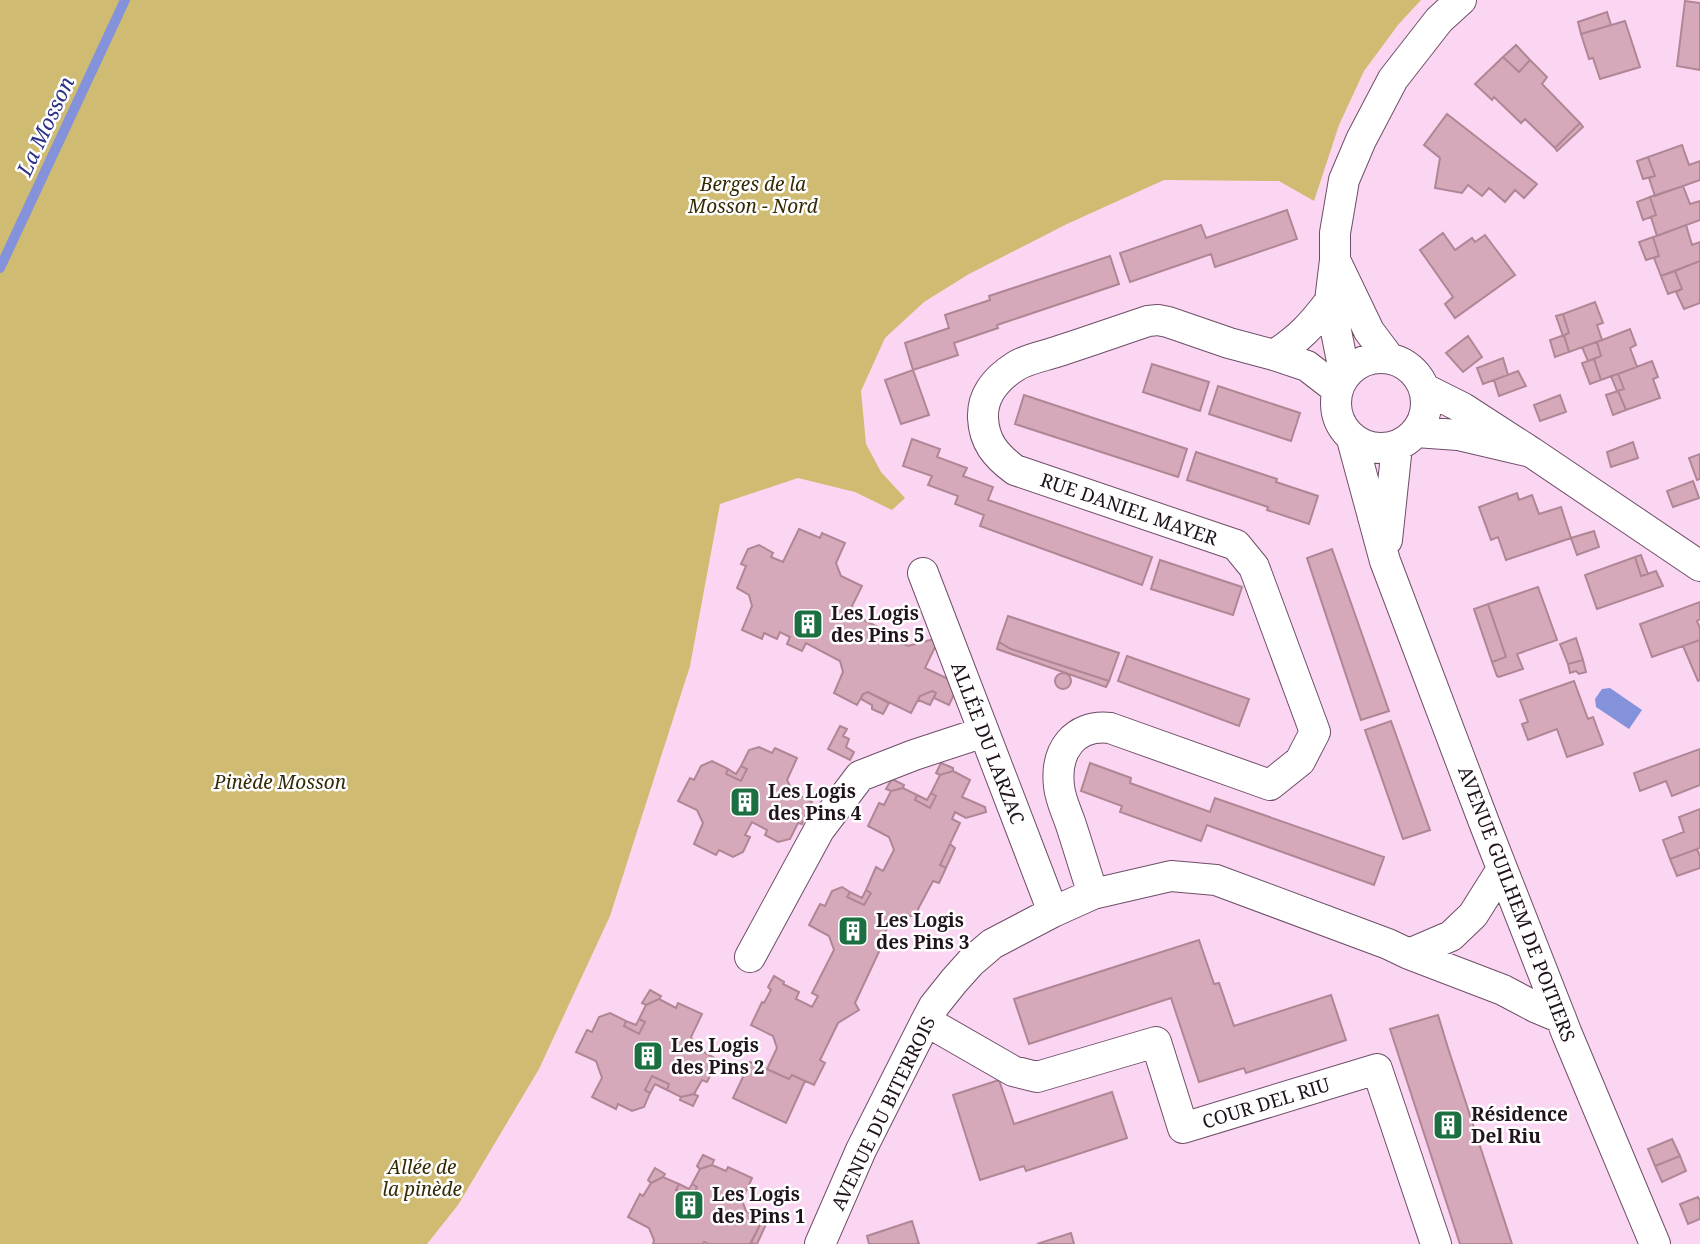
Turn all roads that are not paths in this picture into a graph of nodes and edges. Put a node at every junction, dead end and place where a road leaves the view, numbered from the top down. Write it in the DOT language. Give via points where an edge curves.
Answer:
graph roads {
  1 [pos="1461,0"];
  2 [pos="1335,260"];
  3 [pos="1330,301"];
  4 [pos="1274,355"];
  5 [pos="1390,359"];
  6 [pos="1342,383"];
  7 [pos="1425,389"];
  8 [pos="1352,439"];
  9 [pos="1407,439"];
  10 [pos="1531,452"];
  11 [pos="1385,561"];
  12 [pos="1700,566"];
  13 [pos="923,573"];
  14 [pos="984,732"];
  15 [pos="1502,869"];
  16 [pos="1093,894"];
  17 [pos="1053,912"];
  18 [pos="1409,954"];
  19 [pos="750,957"];
  20 [pos="1561,1018"];
  21 [pos="926,1021"];
  22 [pos="820,1244"];
  23 [pos="1436,1244"];
  24 [pos="1655,1244"];
  1 -- 2 [label="street" via="1439,20 1393,79 1361,140 1344,180"];
  2 -- 3 [label="street"];
  2 -- 5 [label="street" via="1370,331"];
  3 -- 4 [label="street" via="1310,327"];
  3 -- 6 [label="street"];
  4 -- 6 [label="street, RUE DANIEL MAYER"];
  4 -- 16 [label="street, RUE DANIEL MAYER" via="1168,322 1149,321 1018,365 997,381 982,408 990,447 1015,470 1236,545 1254,567 1315,732 1300,761 1270,785 1110,728 1081,732 1065,747 1059,787"];
  5 -- 6 [label="street" via="1366,361 1354,367"];
  5 -- 7 [label="street" via="1412,369"];
  6 -- 8 [label="street" via="1336,403 1338,416"];
  7 -- 9 [label="street" via="1424,419"];
  7 -- 10 [label="street"];
  8 -- 9 [label="street" via="1374,449"];
  8 -- 11 [label="street, AVENUE GUILHEM DE POITIERS"];
  9 -- 10 [label="street" via="1458,435"];
  9 -- 11 [label="street, AVENUE GUILHEM DE POITIERS" via="1389,512"];
  10 -- 12 [label="street"];
  11 -- 15 [label="street, AVENUE GUILHEM DE POITIERS"];
  13 -- 14 [label="street, ALLÉE DU LARZAC"];
  14 -- 17 [label="street, ALLÉE DU LARZAC"];
  14 -- 19 [label="street" via="860,776 819,830"];
  15 -- 18 [label="street" via="1473,915 1451,936"];
  15 -- 20 [label="street, AVENUE GUILHEM DE POITIERS"];
  16 -- 17 [label="street, AVENUE DU BITERROIS"];
  16 -- 18 [label="street, AVENUE DU BITERROIS" via="1171,876 1216,880"];
  17 -- 21 [label="street, AVENUE DU BITERROIS" via="980,953"];
  18 -- 20 [label="street, AVENUE DU BITERROIS"];
  20 -- 24 [label="street, AVENUE GUILHEM DE POITIERS"];
  21 -- 22 [label="street, AVENUE DU BITERROIS"];
  21 -- 23 [label="street, COUR DEL RIU" via="1013,1070 1037,1077 1156,1042 1183,1128 1377,1069"];
}
